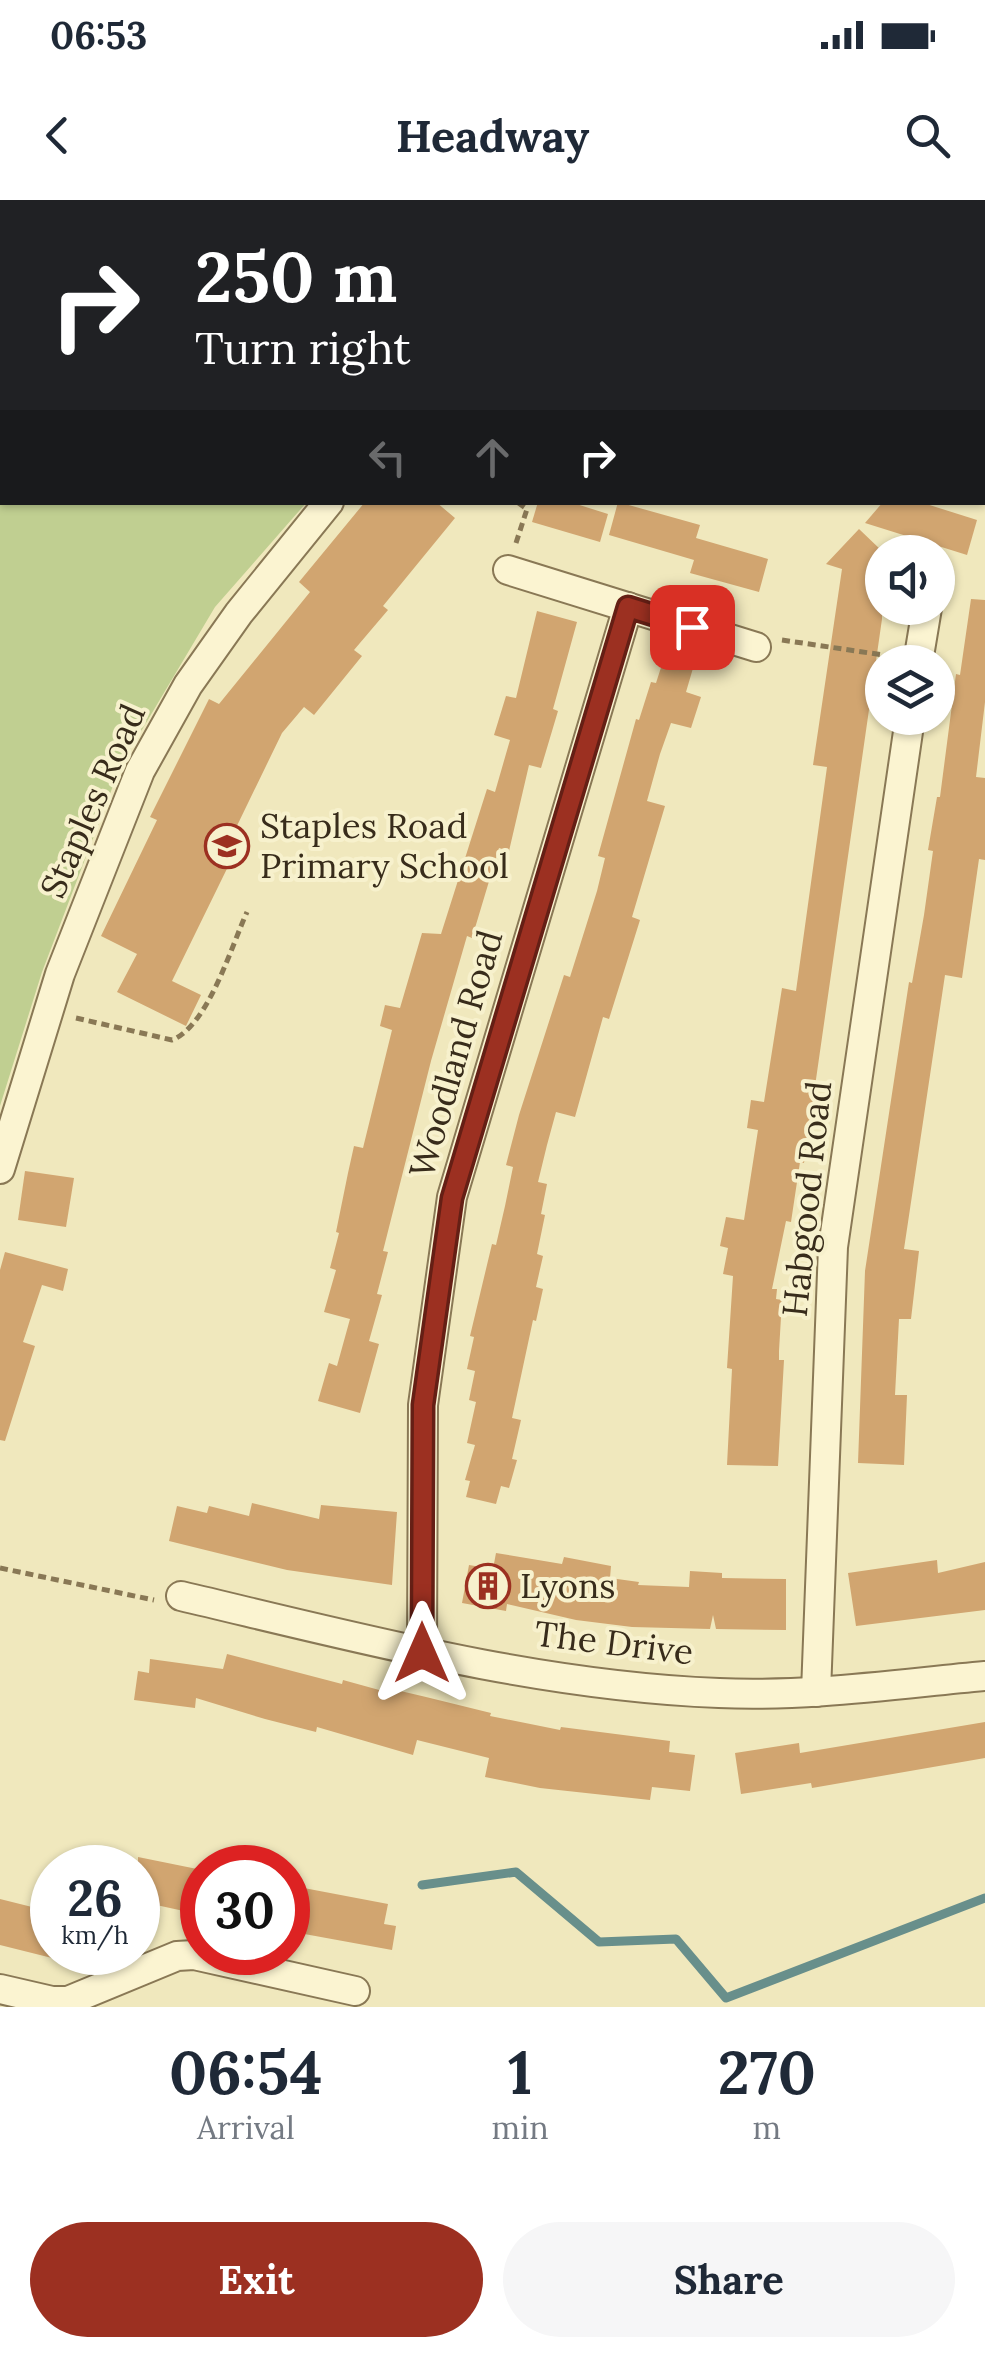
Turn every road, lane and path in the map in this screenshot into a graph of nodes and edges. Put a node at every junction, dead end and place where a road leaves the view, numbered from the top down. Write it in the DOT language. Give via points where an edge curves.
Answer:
graph roads {
  1 [pos="327,505"];
  2 [pos="522,505"];
  3 [pos="508,570"];
  4 [pos="628,607"];
  5 [pos="756,646"];
  6 [pos="865,653"];
  7 [pos="908,735"];
  8 [pos="247,912"];
  9 [pos="49,1011"];
  10 [pos="0,1169"];
  11 [pos="0,1568"];
  12 [pos="181,1596"];
  13 [pos="422,1653"];
  14 [pos="985,1676"];
  15 [pos="816,1692"];
  16 [pos="0,1988"];
  17 [pos="356,1991"];
  1 -- 9 [label="street, Staples Road" via="239,613 140,770"];
  2 -- 3 [label="path" via="527,508"];
  3 -- 4 [label="street"];
  4 -- 5 [label="street"];
  4 -- 13 [label="street, Woodland Road" via="452,1198 423,1405"];
  5 -- 6 [label="path" via="756,636"];
  7 -- 15 [label="street, Habgood Road" via="834,1247"];
  8 -- 9 [label="path" via="203,1010 183,1036 172,1040"];
  9 -- 10 [label="street, Staples Road"];
  11 -- 12 [label="path" via="152,1600"];
  12 -- 13 [label="street, The Drive"];
  13 -- 15 [label="street, The Drive" via="610,1686"];
  14 -- 15 [label="street, The Drive"];
  16 -- 17 [label="street" via="68,2000 194,1955"];
}
